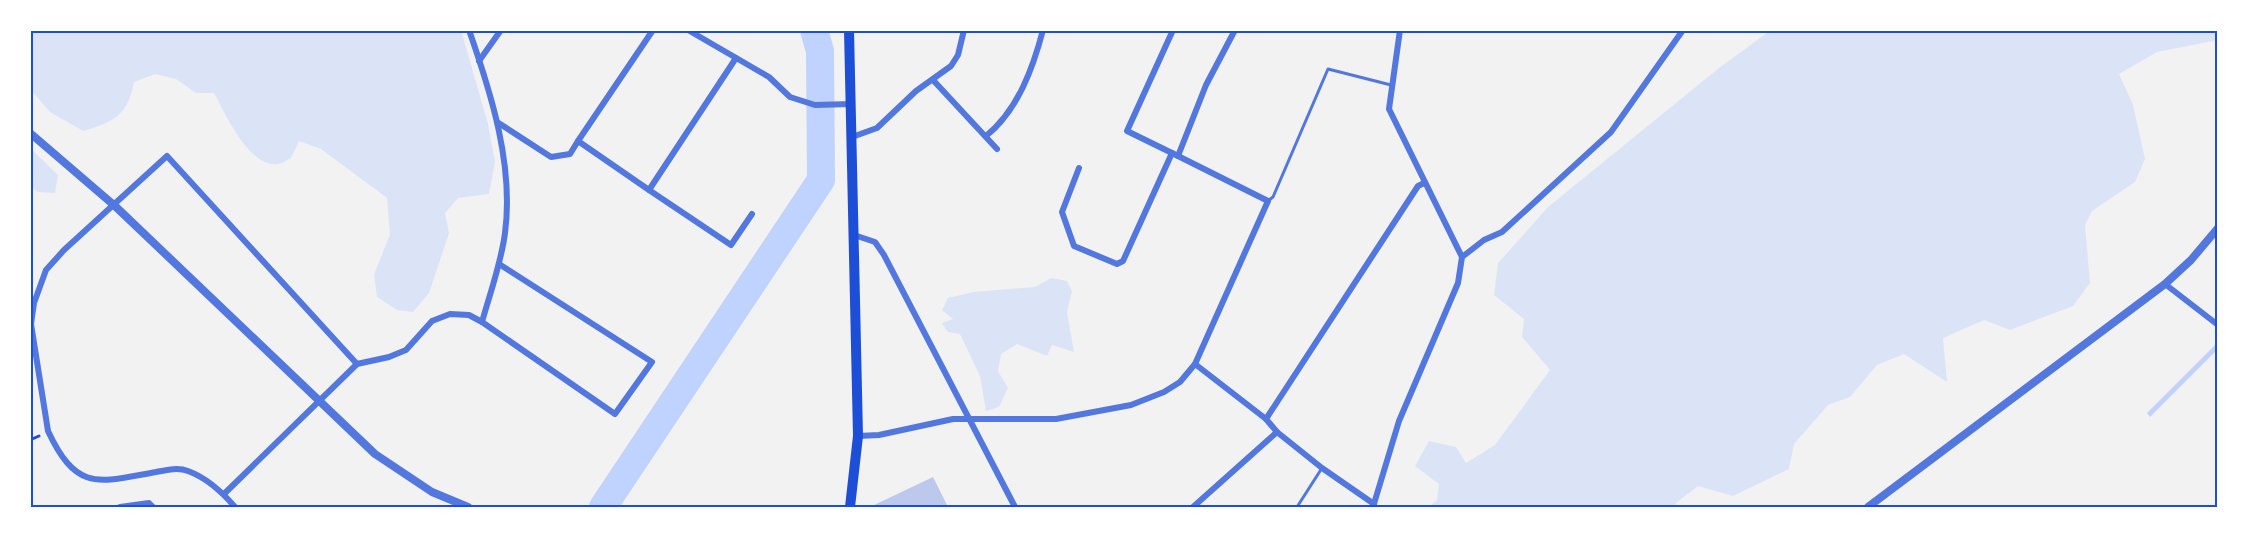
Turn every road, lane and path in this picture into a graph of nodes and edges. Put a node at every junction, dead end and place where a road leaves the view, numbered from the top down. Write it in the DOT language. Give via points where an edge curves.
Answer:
graph roads {
  1 [pos="469,30"];
  2 [pos="501,30"];
  3 [pos="653,30"];
  4 [pos="688,30"];
  5 [pos="849,30"];
  6 [pos="964,30"];
  7 [pos="1043,30"];
  8 [pos="1173,30"];
  9 [pos="1235,30"];
  10 [pos="1400,30"];
  11 [pos="1683,30"];
  12 [pos="736,58"];
  13 [pos="480,61"];
  14 [pos="933,80"];
  15 [pos="1390,85"];
  16 [pos="851,104"];
  17 [pos="496,122"];
  18 [pos="30,133"];
  19 [pos="986,135"];
  20 [pos="852,137"];
  21 [pos="578,141"];
  22 [pos="997,148"];
  23 [pos="1175,154"];
  24 [pos="1079,168"];
  25 [pos="1424,183"];
  26 [pos="649,190"];
  27 [pos="1268,201"];
  28 [pos="115,206"];
  29 [pos="752,214"];
  30 [pos="2218,228"];
  31 [pos="854,235"];
  32 [pos="1462,257"];
  33 [pos="499,264"];
  34 [pos="2165,284"];
  35 [pos="31,313"];
  36 [pos="482,322"];
  37 [pos="30,324"];
  38 [pos="2218,325"];
  39 [pos="357,364"];
  40 [pos="1195,364"];
  41 [pos="320,402"];
  42 [pos="969,419"];
  43 [pos="1266,419"];
  44 [pos="1277,432"];
  45 [pos="858,436"];
  46 [pos="1322,468"];
  47 [pos="224,494"];
  48 [pos="1374,506"];
  49 [pos="120,507"];
  50 [pos="153,507"];
  51 [pos="236,507"];
  52 [pos="468,507"];
  53 [pos="850,507"];
  54 [pos="1015,507"];
  55 [pos="1193,507"];
  56 [pos="1297,507"];
  57 [pos="1868,507"];
  1 -- 13 [label="street"];
  2 -- 13 [label="street"];
  3 -- 21 [label="street"];
  4 -- 12 [label="street"];
  5 -- 16 [label="main road"];
  6 -- 14 [label="street" via="958,55"];
  7 -- 19 [label="street" via="1033,68 999,124"];
  8 -- 23 [label="street" via="1127,131"];
  9 -- 23 [label="street"];
  10 -- 15 [label="street"];
  11 -- 32 [label="street" via="1611,132 1502,232"];
  12 -- 16 [label="street" via="769,77 790,97 815,105"];
  12 -- 26 [label="street"];
  13 -- 17 [label="street"];
  14 -- 19 [label="street"];
  14 -- 20 [label="street" via="878,128"];
  15 -- 25 [label="street" via="1389,109"];
  15 -- 27 [label="lane" via="1328,69"];
  16 -- 20 [label="main road"];
  17 -- 21 [label="street" via="551,157 570,154"];
  17 -- 33 [label="street" via="507,207"];
  18 -- 28 [label="street"];
  19 -- 22 [label="street"];
  20 -- 31 [label="main road"];
  21 -- 26 [label="street"];
  23 -- 24 [label="street" via="1123,261 1118,264 1074,246 1062,212"];
  23 -- 27 [label="street"];
  25 -- 32 [label="street"];
  25 -- 43 [label="street" via="1389,227"];
  26 -- 29 [label="street" via="731,245"];
  27 -- 40 [label="street"];
  28 -- 35 [label="street" via="46,270"];
  28 -- 39 [label="street" via="167,156"];
  28 -- 41 [label="street"];
  30 -- 34 [label="street"];
  31 -- 42 [label="street" via="875,242 884,255"];
  31 -- 45 [label="main road"];
  32 -- 48 [label="street" via="1458,283 1399,421"];
  33 -- 36 [label="street"];
  33 -- 36 [label="street" via="652,362 615,414"];
  34 -- 38 [label="street"];
  34 -- 57 [label="street"];
  35 -- 37 [label="street"];
  36 -- 39 [label="street" via="469,315 450,314 432,321 406,350"];
  37 -- 47 [label="street" via="48,431 82,478 100,482 170,469 187,470"];
  39 -- 41 [label="street"];
  40 -- 42 [label="street" via="1172,387 1131,405 1056,420"];
  40 -- 43 [label="street"];
  41 -- 47 [label="street"];
  41 -- 52 [label="street" via="403,475"];
  42 -- 45 [label="street"];
  42 -- 54 [label="street"];
  43 -- 44 [label="street"];
  44 -- 46 [label="street"];
  44 -- 55 [label="street"];
  45 -- 53 [label="main road"];
  46 -- 48 [label="street"];
  46 -- 56 [label="lane"];
  47 -- 51 [label="street"];
  49 -- 50 [label="street" via="149,503"];
}
